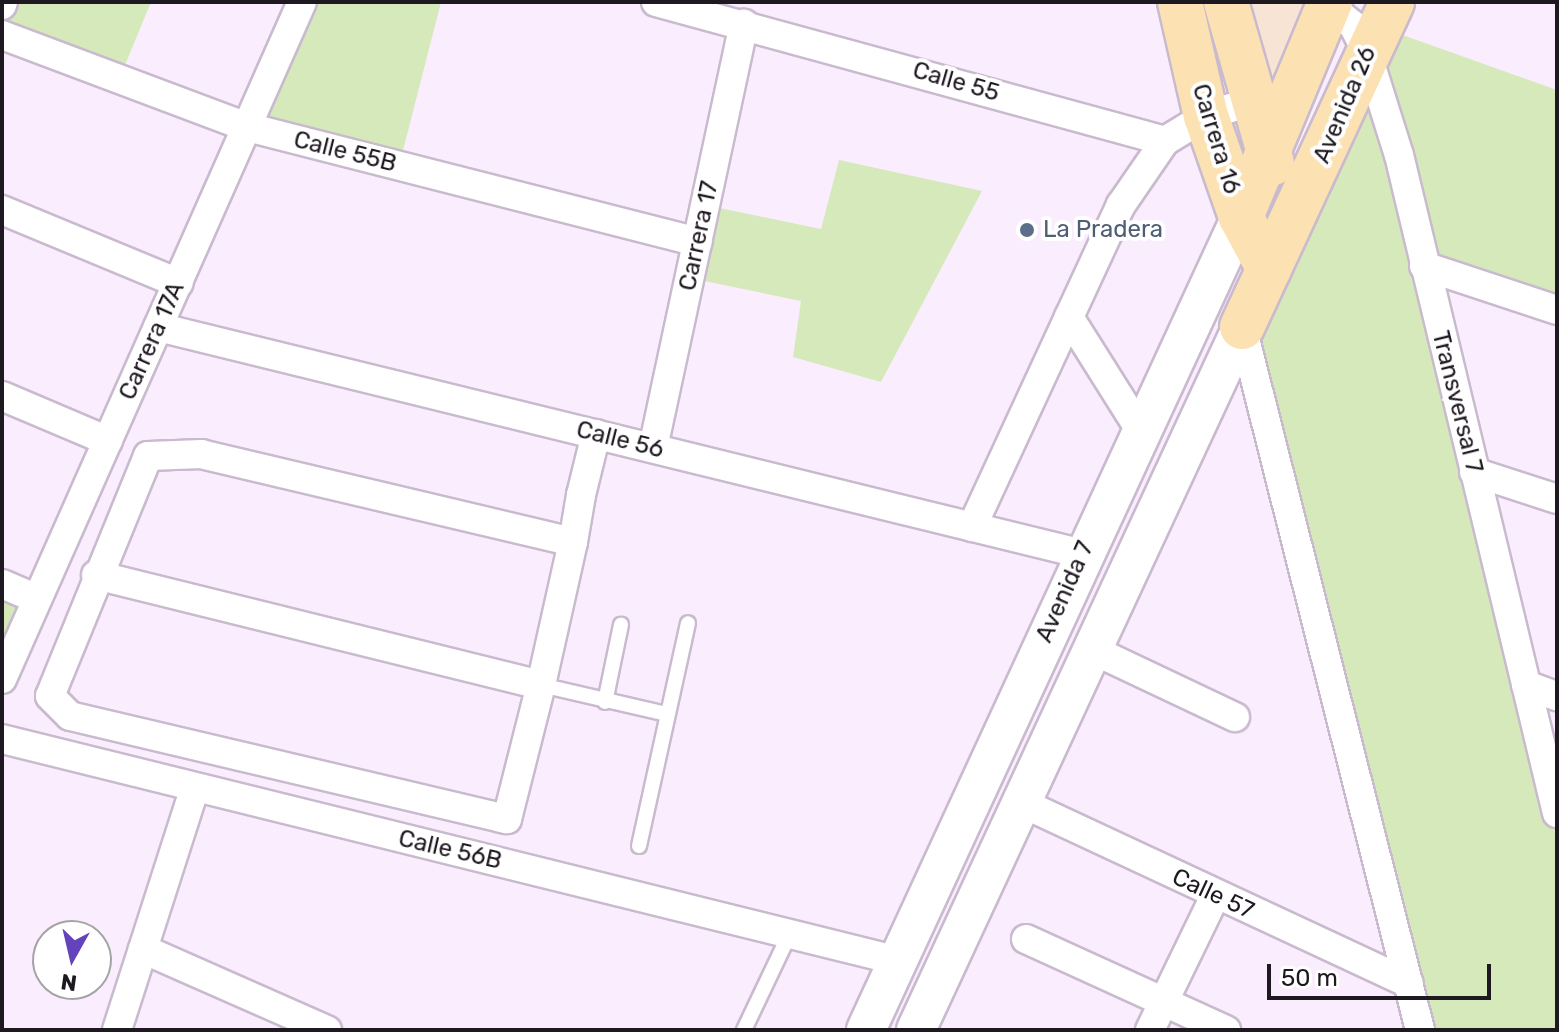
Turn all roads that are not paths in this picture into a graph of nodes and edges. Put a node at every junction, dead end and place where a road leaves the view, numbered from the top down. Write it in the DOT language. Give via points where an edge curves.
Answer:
graph roads {
  1 [pos="302,2"];
  2 [pos="656,2"];
  3 [pos="1180,2"];
  4 [pos="1226,2"];
  5 [pos="1392,2"];
  6 [pos="1329,4"];
  7 [pos="744,24"];
  8 [pos="2,35"];
  9 [pos="1366,50"];
  10 [pos="1249,102"];
  11 [pos="1206,116"];
  12 [pos="247,127"];
  13 [pos="1165,141"];
  14 [pos="1266,155"];
  15 [pos="1297,208"];
  16 [pos="2,210"];
  17 [pos="1241,217"];
  18 [pos="698,242"];
  19 [pos="1424,266"];
  20 [pos="1269,269"];
  21 [pos="178,283"];
  22 [pos="1557,310"];
  23 [pos="1069,317"];
  24 [pos="158,327"];
  25 [pos="1242,327"];
  26 [pos="2,396"];
  27 [pos="1139,428"];
  28 [pos="596,434"];
  29 [pos="108,441"];
  30 [pos="653,448"];
  31 [pos="1474,472"];
  32 [pos="1557,499"];
  33 [pos="972,527"];
  34 [pos="573,542"];
  35 [pos="1083,554"];
  36 [pos="96,575"];
  37 [pos="2,584"];
  38 [pos="37,599"];
  39 [pos="688,623"];
  40 [pos="621,625"];
  41 [pos="1093,650"];
  42 [pos="2,679"];
  43 [pos="541,685"];
  44 [pos="1526,685"];
  45 [pos="1557,696"];
  46 [pos="605,702"];
  47 [pos="667,714"];
  48 [pos="1235,717"];
  49 [pos="2,739"];
  50 [pos="194,790"];
  51 [pos="1020,802"];
  52 [pos="1557,813"];
  53 [pos="639,846"];
  54 [pos="1215,896"];
  55 [pos="791,930"];
  56 [pos="1026,939"];
  57 [pos="143,949"];
  58 [pos="899,961"];
  59 [pos="1409,983"];
  60 [pos="1163,1001"];
  61 [pos="117,1030"];
  62 [pos="327,1030"];
  63 [pos="744,1030"];
  64 [pos="866,1030"];
  65 [pos="916,1030"];
  66 [pos="1150,1030"];
  67 [pos="1226,1030"];
  68 [pos="1420,1030"];
  1 -- 12 [label="street, Carrera 17A"];
  2 -- 7 [label="street, Calle 55"];
  3 -- 11 [label="main road, Carrera 16"];
  4 -- 10 [label="main road, Carrera 16"];
  5 -- 9 [label="main road, Avenida 26"];
  6 -- 9 [label="street, Transversal 7" via="1353,25"];
  6 -- 14 [label="main road"];
  7 -- 13 [label="street, Calle 55"];
  7 -- 18 [label="street, Carrera 17"];
  8 -- 12 [label="street, Calle 55B"];
  9 -- 15 [label="main road, Avenida 26"];
  9 -- 19 [label="street, Transversal 7"];
  10 -- 11 [label="street"];
  10 -- 14 [label="main road, Carrera 16"];
  11 -- 13 [label="street"];
  11 -- 17 [label="main road, Carrera 16"];
  12 -- 18 [label="street, Calle 55B"];
  12 -- 21 [label="street, Carrera 17A"];
  13 -- 23 [label="street" via="1121,205"];
  14 -- 15 [label="main road, Carrera 16"];
  14 -- 17 [label="main road, Avenida 7"];
  15 -- 20 [label="main road, Avenida 7"];
  16 -- 21 [label="street"];
  17 -- 20 [label="main road, Carrera 16"];
  17 -- 27 [label="main road, Avenida 7"];
  18 -- 30 [label="street, Carrera 17"];
  19 -- 22 [label="street"];
  19 -- 31 [label="street, Transversal 7"];
  20 -- 25 [label="main road, Avenida 7"];
  21 -- 24 [label="street, Carrera 17A"];
  23 -- 27 [label="street"];
  23 -- 33 [label="street"];
  24 -- 28 [label="street, Calle 56"];
  24 -- 29 [label="street, Carrera 17A"];
  25 -- 41 [label="main road, Avenida 7"];
  25 -- 59 [label="street"];
  26 -- 29 [label="street"];
  27 -- 35 [label="main road, Avenida 7"];
  28 -- 30 [label="street, Calle 56"];
  28 -- 34 [label="street"];
  29 -- 38 [label="street, Carrera 17A"];
  30 -- 33 [label="street, Calle 56"];
  31 -- 32 [label="street"];
  31 -- 44 [label="street, Transversal 7"];
  33 -- 35 [label="street, Calle 56"];
  34 -- 36 [label="street" via="174,453 148,456 139,470"];
  34 -- 43 [label="street"];
  35 -- 58 [label="main road, Avenida 7"];
  36 -- 43 [label="street"];
  36 -- 43 [label="street" via="50,696 70,716 507,819"];
  37 -- 38 [label="street"];
  38 -- 42 [label="street, Carrera 17A"];
  39 -- 47 [label="lane"];
  40 -- 46 [label="lane"];
  41 -- 48 [label="street"];
  41 -- 51 [label="main road, Avenida 7"];
  43 -- 46 [label="lane"];
  44 -- 45 [label="street"];
  44 -- 52 [label="street, Transversal 7"];
  46 -- 47 [label="lane"];
  47 -- 53 [label="lane"];
  49 -- 50 [label="street, Calle 56B"];
  50 -- 55 [label="street, Calle 56B"];
  50 -- 57 [label="street"];
  51 -- 54 [label="street, Calle 57"];
  51 -- 65 [label="main road, Avenida 7"];
  54 -- 59 [label="street, Calle 57"];
  54 -- 60 [label="street"];
  55 -- 58 [label="street, Calle 56B"];
  55 -- 63 [label="lane"];
  56 -- 60 [label="street"];
  57 -- 61 [label="street"];
  57 -- 62 [label="street"];
  58 -- 64 [label="main road, Avenida 7"];
  59 -- 68 [label="street"];
  60 -- 66 [label="street"];
  60 -- 67 [label="street"];
}
